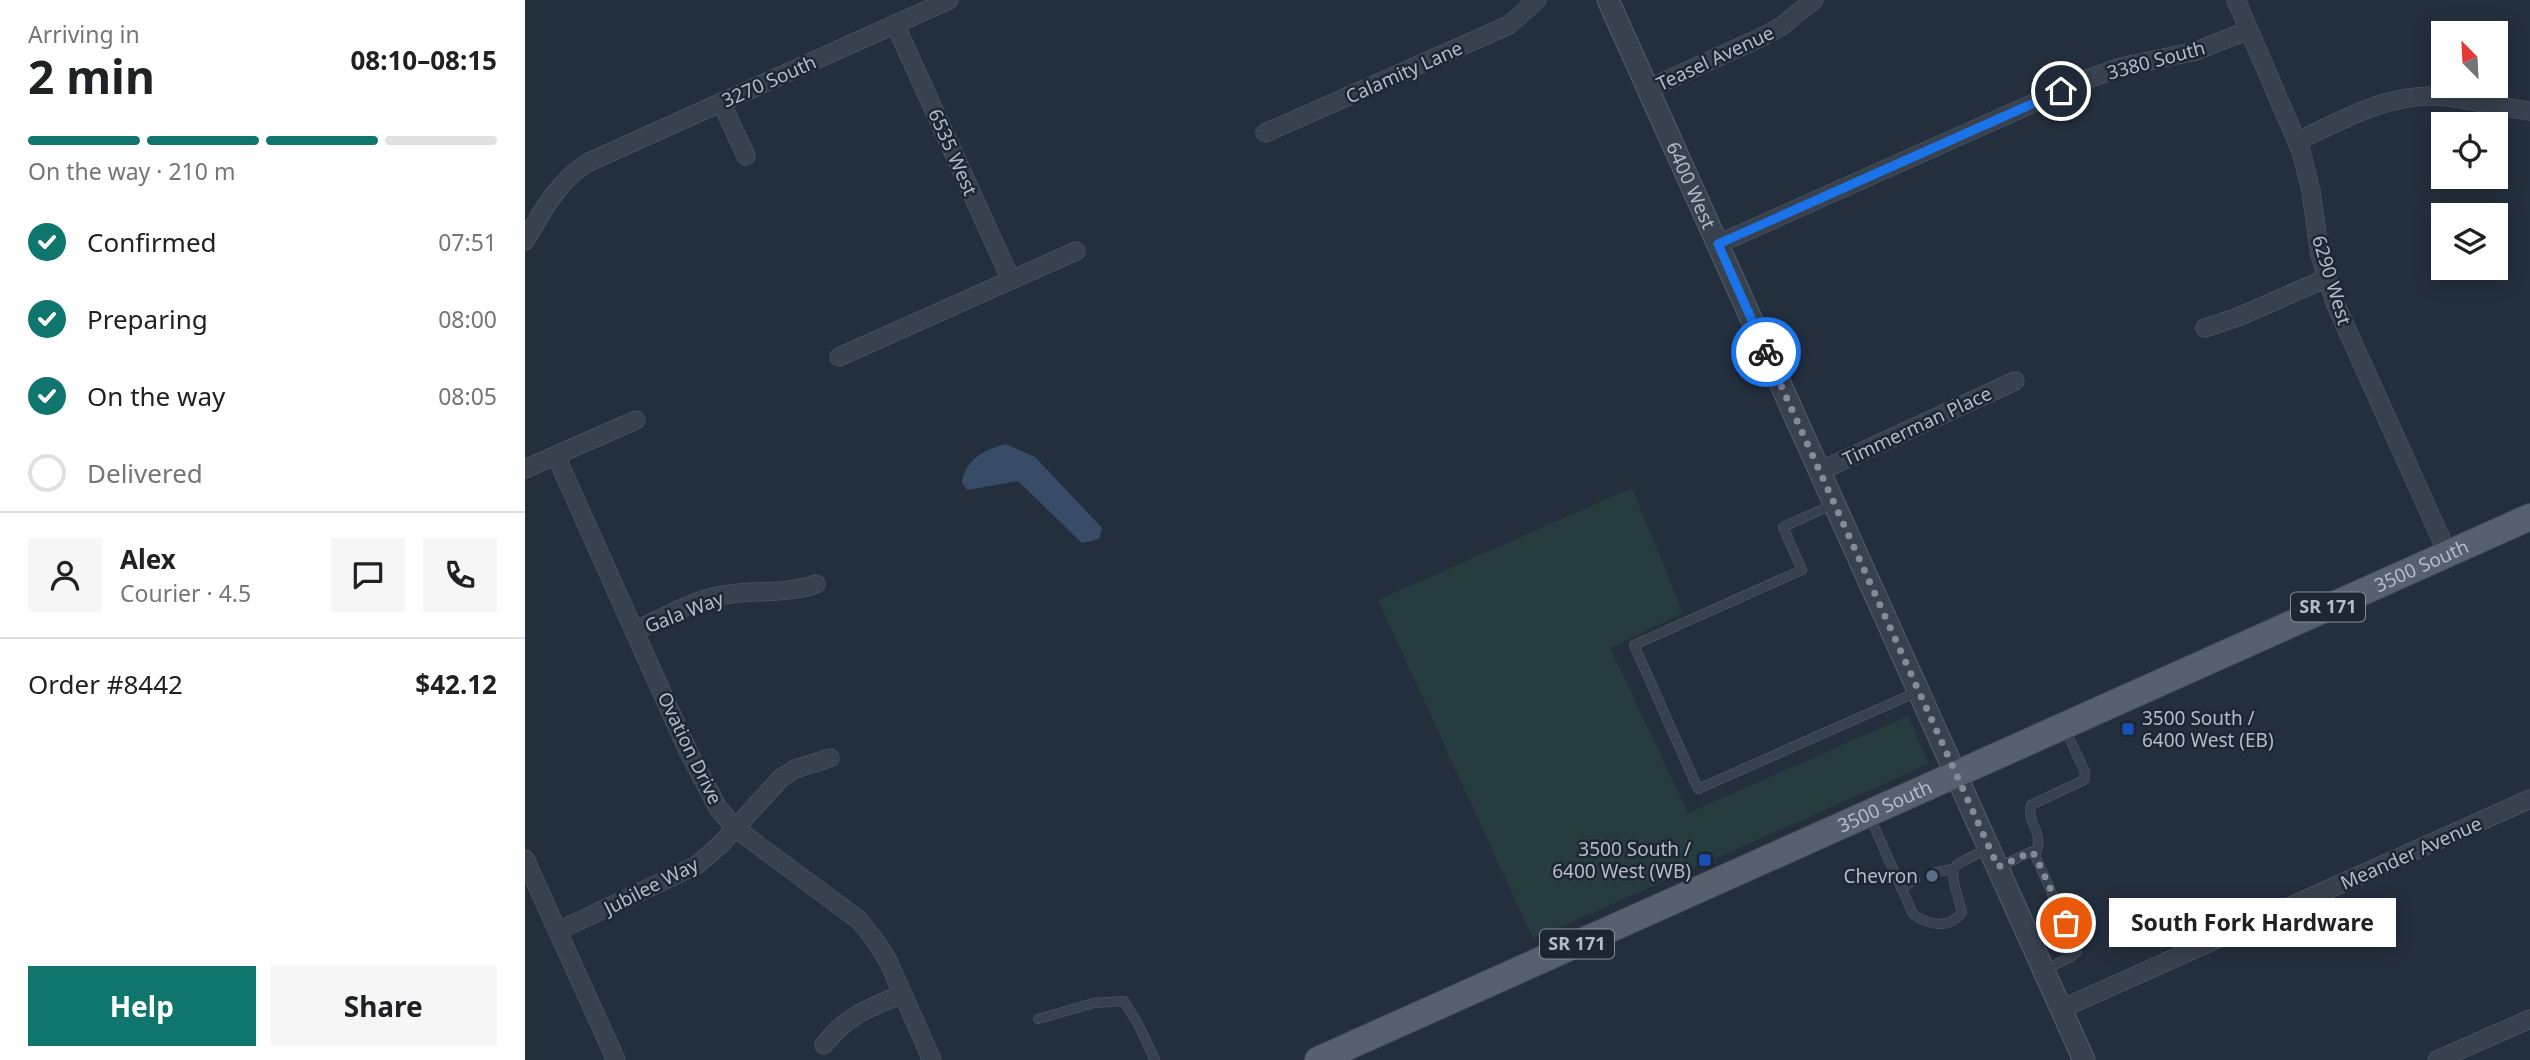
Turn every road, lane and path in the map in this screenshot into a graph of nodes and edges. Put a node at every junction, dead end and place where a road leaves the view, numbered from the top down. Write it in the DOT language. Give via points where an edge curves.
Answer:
graph roads {
  1 [pos="949,0"];
  2 [pos="1537,0"];
  3 [pos="1608,0"];
  4 [pos="1814,0"];
  5 [pos="2236,0"];
  6 [pos="895,24"];
  7 [pos="2249,30"];
  8 [pos="1648,89"];
  9 [pos="722,103"];
  10 [pos="2530,111"];
  11 [pos="1265,134"];
  12 [pos="2298,141"];
  13 [pos="746,156"];
  14 [pos="525,241"];
  15 [pos="1718,244"];
  16 [pos="1076,251"];
  17 [pos="2327,278"];
  18 [pos="1010,280"];
  19 [pos="2204,328"];
  20 [pos="839,357"];
  21 [pos="2015,381"];
  22 [pos="636,420"];
  23 [pos="556,456"];
  24 [pos="525,469"];
  25 [pos="1819,471"];
  26 [pos="1834,504"];
  27 [pos="2530,517"];
  28 [pos="2448,554"];
  29 [pos="816,584"];
  30 [pos="635,631"];
  31 [pos="1918,691"];
  32 [pos="2064,726"];
  33 [pos="830,758"];
  34 [pos="1956,774"];
  35 [pos="2530,799"];
  36 [pos="1868,813"];
  37 [pos="735,828"];
  38 [pos="2035,855"];
  39 [pos="1994,857"];
  40 [pos="525,859"];
  41 [pos="1953,869"];
  42 [pos="1932,873"];
  43 [pos="1915,880"];
  44 [pos="1901,888"];
  45 [pos="558,931"];
  46 [pos="2044,970"];
  47 [pos="902,993"];
  48 [pos="2061,1009"];
  49 [pos="2530,1018"];
  50 [pos="1038,1019"];
  51 [pos="824,1045"];
  52 [pos="616,1060"];
  53 [pos="932,1060"];
  54 [pos="1155,1060"];
  55 [pos="1318,1060"];
  56 [pos="2084,1060"];
  57 [pos="2437,1060"];
  1 -- 6 [label="street, 3270 South"];
  2 -- 11 [label="street, Calamity Lane" via="1509,25"];
  3 -- 8 [label="street, 6400 West"];
  4 -- 8 [label="street, Teasel Avenue" via="1764,36"];
  5 -- 7 [label="street, 6290 West"];
  6 -- 9 [label="street, 3270 South"];
  6 -- 18 [label="street, 6535 West"];
  7 -- 12 [label="street, 6290 West"];
  7 -- 15 [label="street, 3380 South" via="2196,51 2085,80"];
  8 -- 15 [label="street, 6400 West"];
  9 -- 13 [label="street"];
  9 -- 14 [label="street, 3270 South" via="576,170 559,187"];
  10 -- 12 [label="street" via="2452,97 2408,97 2376,106"];
  12 -- 17 [label="street, 6290 West"];
  15 -- 25 [label="street, 6400 West"];
  16 -- 18 [label="street"];
  17 -- 19 [label="street"];
  17 -- 28 [label="street, 6290 West"];
  18 -- 20 [label="street"];
  21 -- 25 [label="street, Timmerman Place"];
  22 -- 23 [label="street"];
  23 -- 24 [label="street"];
  23 -- 30 [label="street, Ovation Drive"];
  25 -- 26 [label="street, 6400 West"];
  26 -- 31 [label="street, 6400 West"];
  26 -- 31 [label="lane" via="1783,527 1802,570 1634,645 1698,789"];
  27 -- 28 [label="main road, 3500 South / SR 171"];
  28 -- 32 [label="main road, 3500 South / SR 171"];
  29 -- 30 [label="street, Gala Way" via="792,592 713,597"];
  30 -- 37 [label="street, Ovation Drive" via="703,782"];
  31 -- 34 [label="street, 6400 West"];
  32 -- 34 [label="main road, 3500 South / SR 171"];
  32 -- 38 [label="lane" via="2085,772 2084,780 2031,805 2040,845"];
  33 -- 37 [label="street, Jubilee Way" via="781,778"];
  34 -- 36 [label="main road, 3500 South / SR 171"];
  34 -- 39 [label="street, 6400 West"];
  35 -- 48 [label="street, Meander Avenue"];
  36 -- 44 [label="lane"];
  36 -- 55 [label="main road, 3500 South / SR 171"];
  37 -- 45 [label="street, Jubilee Way" via="685,872"];
  37 -- 47 [label="street, Ovation Drive" via="859,920 877,943"];
  38 -- 39 [label="lane"];
  38 -- 46 [label="lane" via="2077,951"];
  39 -- 41 [label="lane" via="1959,863"];
  39 -- 46 [label="street, 6400 West"];
  40 -- 45 [label="street"];
  41 -- 42 [label="lane"];
  41 -- 44 [label="lane" via="1962,912 1950,923 1919,919"];
  43 -- 44 [label="lane"];
  45 -- 52 [label="street"];
  46 -- 48 [label="street, 6400 West"];
  47 -- 51 [label="street" via="853,1015"];
  47 -- 53 [label="street, Ovation Drive"];
  48 -- 56 [label="street, 6400 West"];
  49 -- 57 [label="street"];
  50 -- 54 [label="lane" via="1094,1003 1124,1000"];
}
